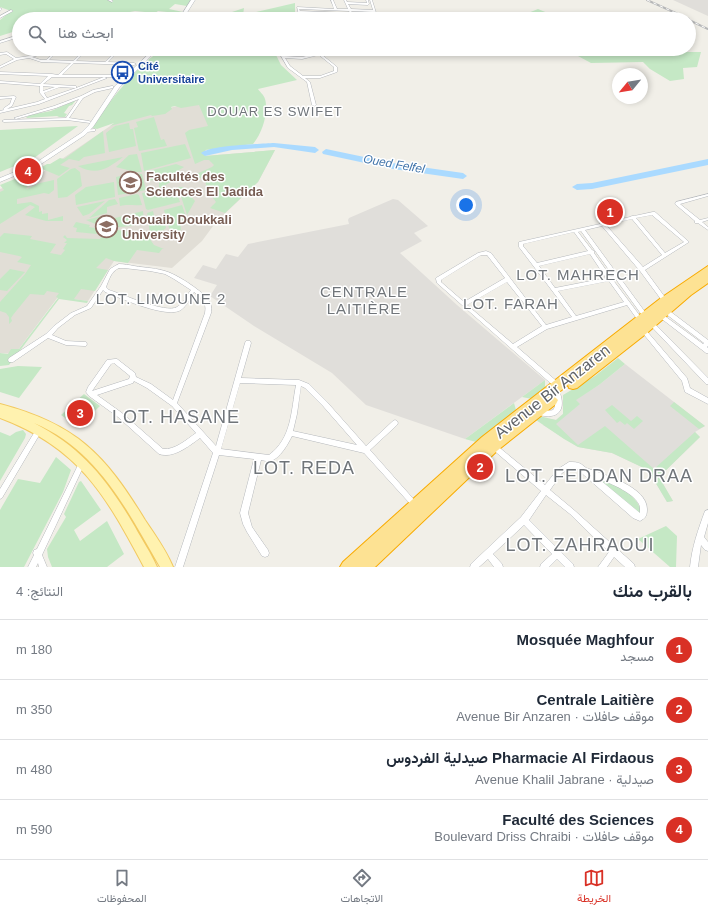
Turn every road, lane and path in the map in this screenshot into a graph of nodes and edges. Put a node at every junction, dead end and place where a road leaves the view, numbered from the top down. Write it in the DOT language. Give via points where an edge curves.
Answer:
graph roads {
  1 [pos="332,0"];
  2 [pos="367,0"];
  3 [pos="371,0"];
  4 [pos="194,2"];
  5 [pos="346,2"];
  6 [pos="318,3"];
  7 [pos="321,9"];
  8 [pos="298,10"];
  9 [pos="336,10"];
  10 [pos="350,10"];
  11 [pos="12,11"];
  12 [pos="374,11"];
  13 [pos="186,12"];
  14 [pos="189,12"];
  15 [pos="325,12"];
  16 [pos="0,17"];
  17 [pos="12,39"];
  18 [pos="0,42"];
  19 [pos="0,54"];
  20 [pos="32,56"];
  21 [pos="52,56"];
  22 [pos="80,56"];
  23 [pos="113,56"];
  24 [pos="145,56"];
  25 [pos="146,56"];
  26 [pos="311,56"];
  27 [pos="322,56"];
  28 [pos="29,57"];
  29 [pos="284,57"];
  30 [pos="16,59"];
  31 [pos="47,61"];
  32 [pos="74,62"];
  33 [pos="106,63"];
  34 [pos="134,64"];
  35 [pos="0,67"];
  36 [pos="0,73"];
  37 [pos="52,75"];
  38 [pos="59,76"];
  39 [pos="110,76"];
  40 [pos="122,76"];
  41 [pos="303,77"];
  42 [pos="0,82"];
  43 [pos="14,83"];
  44 [pos="41,84"];
  45 [pos="0,85"];
  46 [pos="60,85"];
  47 [pos="75,87"];
  48 [pos="112,87"];
  49 [pos="42,93"];
  50 [pos="82,97"];
  51 [pos="0,98"];
  52 [pos="47,100"];
  53 [pos="314,105"];
  54 [pos="0,109"];
  55 [pos="0,112"];
  56 [pos="24,118"];
  57 [pos="67,119"];
  58 [pos="2,122"];
  59 [pos="89,122"];
  60 [pos="94,130"];
  61 [pos="87,131"];
  62 [pos="0,176"];
  63 [pos="0,180"];
  64 [pos="708,195"];
  65 [pos="632,217"];
  66 [pos="708,218"];
  67 [pos="697,222"];
  68 [pos="602,224"];
  69 [pos="582,229"];
  70 [pos="708,229"];
  71 [pos="574,231"];
  72 [pos="597,251"];
  73 [pos="591,252"];
  74 [pos="664,256"];
  75 [pos="537,265"];
  76 [pos="708,269"];
  77 [pos="642,270"];
  78 [pos="616,277"];
  79 [pos="708,278"];
  80 [pos="508,279"];
  81 [pos="610,279"];
  82 [pos="103,287"];
  83 [pos="193,290"];
  84 [pos="555,290"];
  85 [pos="628,303"];
  86 [pos="464,304"];
  87 [pos="654,314"];
  88 [pos="575,318"];
  89 [pos="545,327"];
  90 [pos="48,336"];
  91 [pos="248,343"];
  92 [pos="708,343"];
  93 [pos="84,344"];
  94 [pos="513,347"];
  95 [pos="706,349"];
  96 [pos="11,360"];
  97 [pos="133,378"];
  98 [pos="238,380"];
  99 [pos="708,382"];
  100 [pos="299,383"];
  101 [pos="558,391"];
  102 [pos="91,394"];
  103 [pos="708,401"];
  104 [pos="174,404"];
  105 [pos="0,408"];
  106 [pos="0,414"];
  107 [pos="395,422"];
  108 [pos="42,427"];
  109 [pos="290,433"];
  110 [pos="200,434"];
  111 [pos="490,444"];
  112 [pos="366,450"];
  113 [pos="217,452"];
  114 [pos="89,453"];
  115 [pos="258,457"];
  116 [pos="82,463"];
  117 [pos="584,471"];
  118 [pos="120,489"];
  119 [pos="545,490"];
  120 [pos="0,496"];
  121 [pos="111,498"];
  122 [pos="419,510"];
  123 [pos="708,514"];
  124 [pos="524,520"];
  125 [pos="699,537"];
  126 [pos="708,547"];
  127 [pos="614,551"];
  128 [pos="37,553"];
  129 [pos="264,553"];
  130 [pos="557,554"];
  131 [pos="489,555"];
  132 [pos="32,567"];
  133 [pos="43,567"];
  134 [pos="151,567"];
  135 [pos="167,567"];
  136 [pos="180,567"];
  137 [pos="348,567"];
  138 [pos="364,567"];
  139 [pos="474,567"];
  140 [pos="499,567"];
  141 [pos="544,567"];
  142 [pos="570,567"];
  143 [pos="602,567"];
  144 [pos="630,567"];
  145 [pos="694,567"];
  1 -- 9 [label="street"];
  2 -- 5 [label="street" via="368,4"];
  3 -- 12 [label="street"];
  4 -- 13 [label="main road"];
  4 -- 14 [label="main road"];
  5 -- 10 [label="street"];
  6 -- 7 [label="street"];
  7 -- 8 [label="street"];
  7 -- 9 [label="street"];
  8 -- 15 [label="street"];
  9 -- 10 [label="street"];
  10 -- 12 [label="street"];
  11 -- 16 [label="street"];
  17 -- 18 [label="street"];
  19 -- 30 [label="street" via="6,53"];
  20 -- 28 [label="street"];
  21 -- 31 [label="street"];
  22 -- 32 [label="street"];
  23 -- 33 [label="street"];
  24 -- 34 [label="main road"];
  25 -- 40 [label="main road"];
  26 -- 29 [label="street"];
  27 -- 41 [label="street" via="336,71 320,77"];
  28 -- 30 [label="street"];
  28 -- 31 [label="street"];
  29 -- 41 [label="street" via="293,71"];
  30 -- 35 [label="street"];
  31 -- 32 [label="street"];
  32 -- 33 [label="street"];
  32 -- 38 [label="street"];
  33 -- 34 [label="street"];
  34 -- 40 [label="main road"];
  36 -- 37 [label="street"];
  37 -- 38 [label="street"];
  37 -- 44 [label="street"];
  38 -- 39 [label="street"];
  39 -- 40 [label="street"];
  39 -- 52 [label="street"];
  40 -- 48 [label="main road"];
  40 -- 61 [label="main road"];
  41 -- 53 [label="street" via="310,85"];
  42 -- 43 [label="street"];
  43 -- 44 [label="street"];
  43 -- 45 [label="street"];
  44 -- 46 [label="street"];
  44 -- 49 [label="street"];
  46 -- 47 [label="street"];
  46 -- 49 [label="street"];
  48 -- 50 [label="street" via="98,89"];
  48 -- 59 [label="main road"];
  49 -- 52 [label="street"];
  50 -- 56 [label="street"];
  50 -- 57 [label="street"];
  51 -- 54 [label="street" via="14,97 9,107"];
  52 -- 55 [label="street"];
  56 -- 57 [label="street"];
  56 -- 58 [label="street"];
  57 -- 59 [label="street"];
  59 -- 62 [label="main road" via="39,160"];
  60 -- 61 [label="street"];
  61 -- 63 [label="main road" via="36,165"];
  64 -- 67 [label="street" via="677,204"];
  65 -- 68 [label="street"];
  65 -- 74 [label="street"];
  65 -- 74 [label="street" via="653,213 686,240 686,243"];
  66 -- 67 [label="street"];
  67 -- 70 [label="street"];
  68 -- 69 [label="street"];
  68 -- 77 [label="street"];
  69 -- 71 [label="street"];
  69 -- 72 [label="street"];
  71 -- 73 [label="street"];
  71 -- 75 [label="street" via="521,243"];
  72 -- 73 [label="street"];
  72 -- 78 [label="street"];
  73 -- 75 [label="street"];
  73 -- 81 [label="street"];
  74 -- 77 [label="street"];
  75 -- 84 [label="street"];
  76 -- 87 [label="highway, Avenue Bir Anzaren"];
  77 -- 87 [label="street"];
  78 -- 81 [label="street"];
  78 -- 87 [label="street"];
  79 -- 87 [label="highway, Avenue Bir Anzaren"];
  80 -- 86 [label="street"];
  80 -- 86 [label="street" via="486,252 438,279 439,283"];
  80 -- 89 [label="street"];
  81 -- 84 [label="street"];
  81 -- 85 [label="street"];
  82 -- 83 [label="street" via="121,296 172,311 180,308"];
  82 -- 83 [label="street" via="112,270 122,266 164,272 177,277"];
  82 -- 90 [label="street" via="89,307 73,314"];
  83 -- 104 [label="street" via="209,307"];
  84 -- 88 [label="street"];
  85 -- 87 [label="street"];
  85 -- 88 [label="street"];
  86 -- 94 [label="street"];
  87 -- 92 [label="street"];
  87 -- 95 [label="street"];
  87 -- 99 [label="street"];
  87 -- 101 [label="highway, Avenue Bir Anzaren"];
  87 -- 103 [label="street" via="685,380 687,390"];
  88 -- 89 [label="street"];
  89 -- 94 [label="street"];
  90 -- 93 [label="street"];
  90 -- 96 [label="street"];
  91 -- 98 [label="street"];
  92 -- 95 [label="street"];
  94 -- 101 [label="street"];
  97 -- 102 [label="street" via="131,381"];
  97 -- 102 [label="street" via="133,375 115,361 110,362 90,389"];
  97 -- 104 [label="street"];
  98 -- 100 [label="street"];
  98 -- 113 [label="street"];
  100 -- 109 [label="street"];
  100 -- 112 [label="street" via="314,392"];
  101 -- 111 [label="highway, Avenue Bir Anzaren"];
  101 -- 111 [label="highway, Avenue Bir Anzaren" via="537,412"];
  102 -- 110 [label="street" via="120,415 164,454"];
  104 -- 110 [label="street"];
  105 -- 108 [label="main road"];
  106 -- 108 [label="main road"];
  107 -- 112 [label="street"];
  108 -- 114 [label="main road" via="68,435"];
  108 -- 116 [label="main road"];
  108 -- 120 [label="street"];
  109 -- 112 [label="street"];
  109 -- 115 [label="street" via="283,448 276,455 270,458"];
  110 -- 113 [label="street"];
  111 -- 119 [label="street"];
  111 -- 122 [label="highway, Avenue Bir Anzaren"];
  112 -- 122 [label="street"];
  113 -- 115 [label="street"];
  113 -- 136 [label="street"];
  114 -- 116 [label="street"];
  114 -- 118 [label="main road"];
  115 -- 129 [label="street" via="244,513 250,532"];
  116 -- 121 [label="main road"];
  116 -- 128 [label="street"];
  117 -- 117 [label="street" via="638,517 643,515 642,506 634,492"];
  117 -- 119 [label="street" via="573,464 564,467"];
  118 -- 121 [label="main road"];
  118 -- 135 [label="main road"];
  119 -- 124 [label="street"];
  119 -- 127 [label="street"];
  121 -- 134 [label="main road"];
  122 -- 137 [label="highway, Avenue Bir Anzaren"];
  122 -- 138 [label="highway, Avenue Bir Anzaren"];
  123 -- 125 [label="street"];
  124 -- 130 [label="street"];
  124 -- 131 [label="street"];
  125 -- 126 [label="street"];
  125 -- 145 [label="street"];
  127 -- 143 [label="street"];
  127 -- 144 [label="street"];
  128 -- 132 [label="street"];
  128 -- 133 [label="street"];
  130 -- 141 [label="street"];
  130 -- 142 [label="street"];
  131 -- 139 [label="street"];
  131 -- 140 [label="street"];
}
